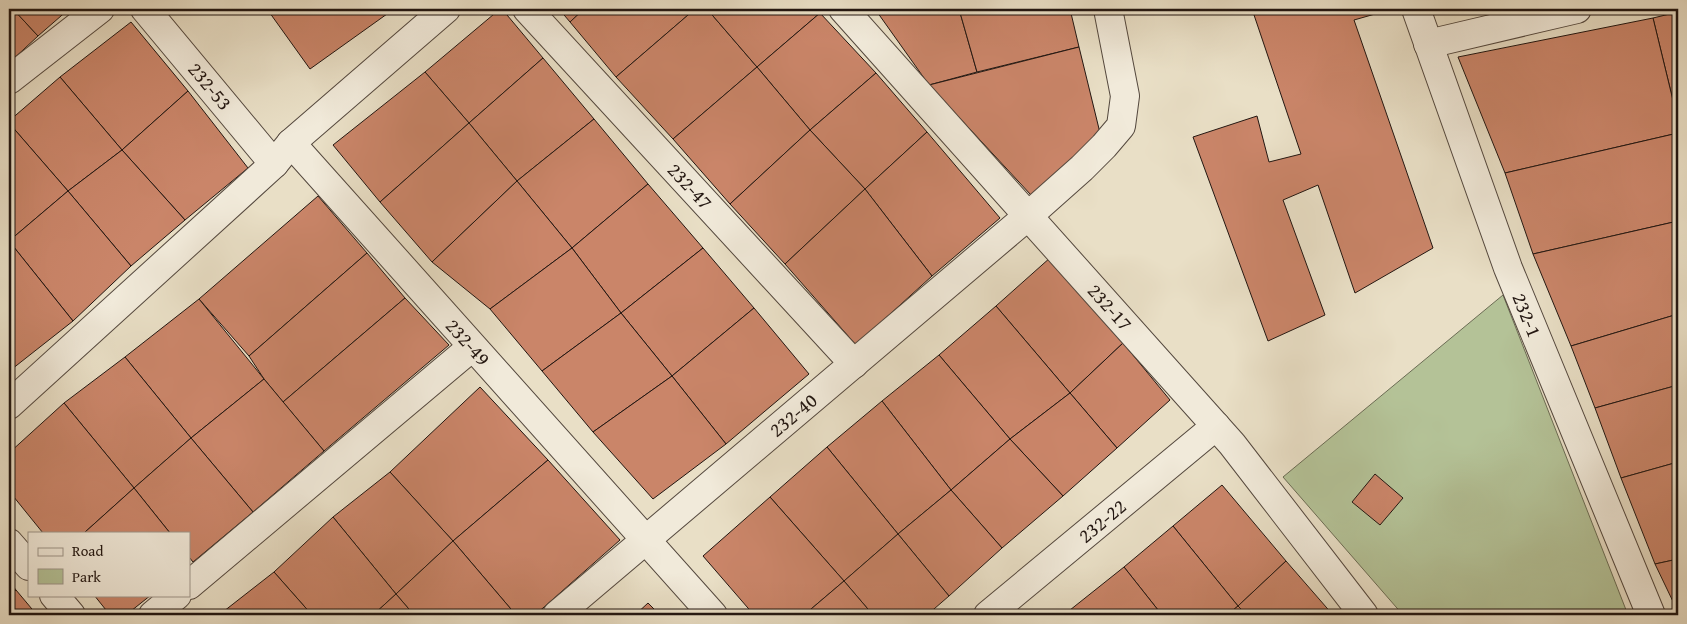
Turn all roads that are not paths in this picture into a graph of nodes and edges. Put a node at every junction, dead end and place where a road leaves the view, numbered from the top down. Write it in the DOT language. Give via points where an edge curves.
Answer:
graph roads {
  1 [pos="100,9"];
  2 [pos="145,9"];
  3 [pos="446,9"];
  4 [pos="527,9"];
  5 [pos="843,9"];
  6 [pos="1108,9"];
  7 [pos="1416,9"];
  8 [pos="1577,9"];
  9 [pos="1428,44"];
  10 [pos="9,80"];
  11 [pos="291,144"];
  12 [pos="274,164"];
  13 [pos="1028,216"];
  14 [pos="472,347"];
  15 [pos="854,364"];
  16 [pos="9,405"];
  17 [pos="1216,426"];
  18 [pos="646,540"];
  19 [pos="9,543"];
  20 [pos="28,565"];
  21 [pos="190,584"];
  22 [pos="55,596"];
  23 [pos="176,596"];
  24 [pos="71,615"];
  25 [pos="153,615"];
  26 [pos="557,615"];
  27 [pos="714,615"];
  28 [pos="988,615"];
  29 [pos="1364,615"];
  30 [pos="1651,615"];
  1 -- 10 [label="street"];
  2 -- 12 [label="street, 232-53"];
  3 -- 11 [label="street"];
  4 -- 15 [label="street, 232-47"];
  5 -- 13 [label="street, 232-17"];
  6 -- 13 [label="street, 232-40" via="1125,96 1121,126 1082,168"];
  7 -- 9 [label="street, 232-1"];
  8 -- 9 [label="street"];
  9 -- 30 [label="street, 232-1" via="1508,268"];
  11 -- 12 [label="street"];
  11 -- 14 [label="street, 232-49"];
  12 -- 16 [label="street"];
  13 -- 15 [label="street, 232-40"];
  13 -- 17 [label="street, 232-17"];
  14 -- 18 [label="street, 232-49"];
  14 -- 21 [label="street"];
  15 -- 18 [label="street, 232-40"];
  17 -- 28 [label="street, 232-22"];
  17 -- 29 [label="street, 232-17"];
  18 -- 26 [label="street, 232-40"];
  18 -- 27 [label="street, 232-49"];
  19 -- 20 [label="street"];
  22 -- 24 [label="street"];
  23 -- 25 [label="street"];
}
